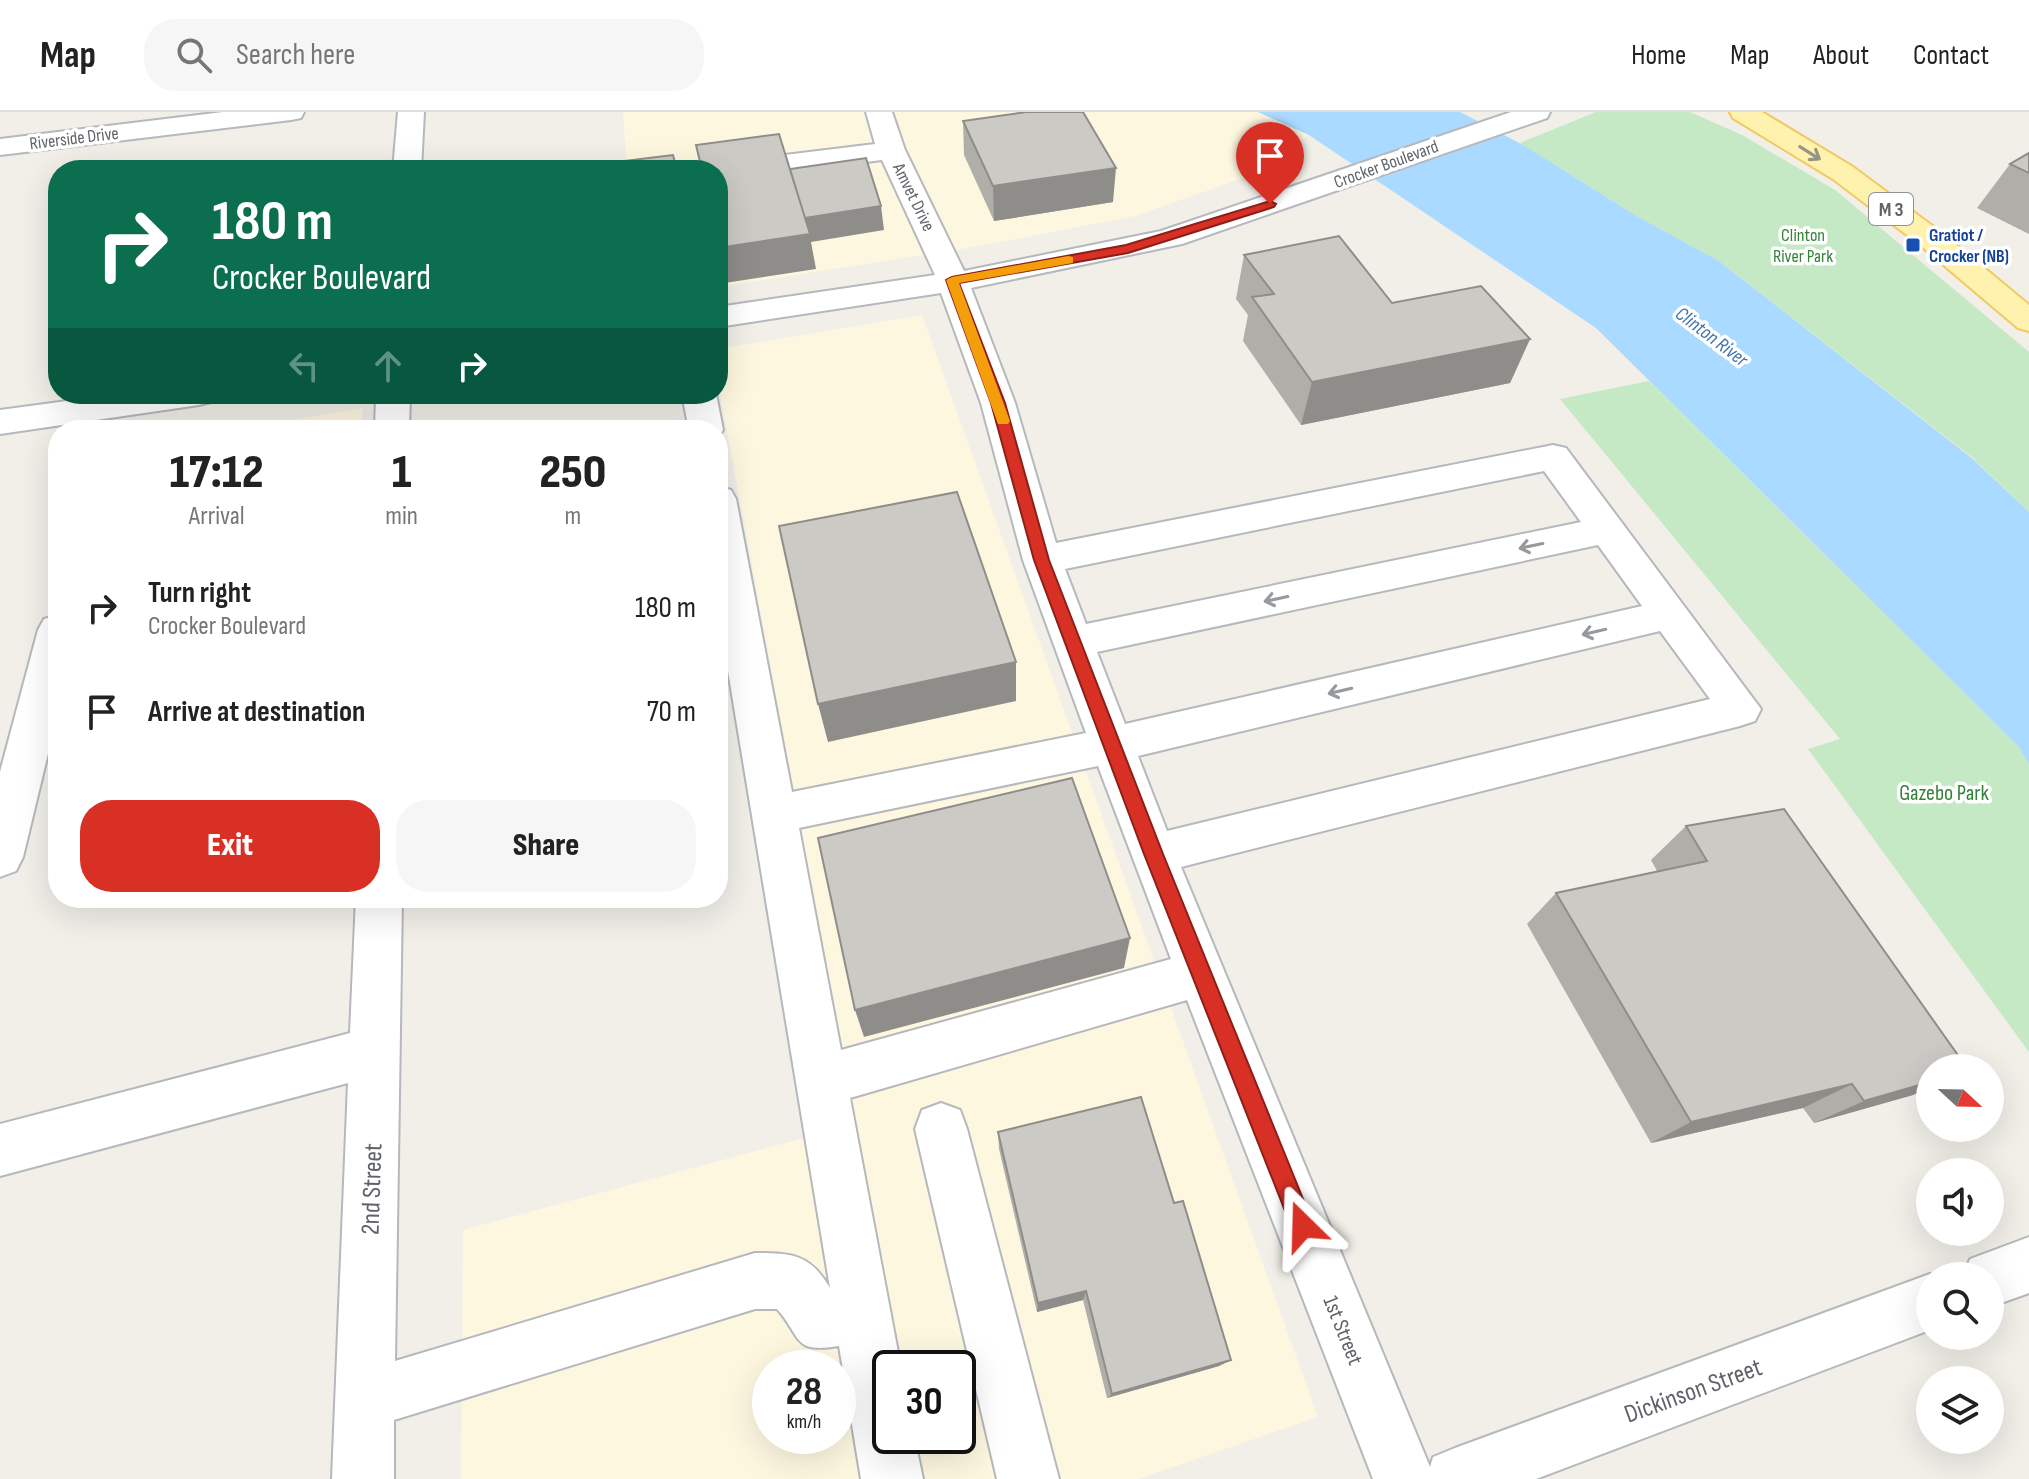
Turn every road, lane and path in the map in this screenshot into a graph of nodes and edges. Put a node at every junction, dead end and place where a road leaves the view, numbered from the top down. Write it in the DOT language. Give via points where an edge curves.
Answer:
graph roads {
  1 [pos="291,112"];
  2 [pos="411,112"];
  3 [pos="879,112"];
  4 [pos="1536,112"];
  5 [pos="1743,112"];
  6 [pos="0,147"];
  7 [pos="891,150"];
  8 [pos="408,160"];
  9 [pos="728,171"];
  10 [pos="952,280"];
  11 [pos="728,315"];
  12 [pos="2029,321"];
  13 [pos="161,404"];
  14 [pos="108,418"];
  15 [pos="48,420"];
  16 [pos="54,420"];
  17 [pos="0,422"];
  18 [pos="1607,530"];
  19 [pos="728,554"];
  20 [pos="1042,560"];
  21 [pos="1670,614"];
  22 [pos="1073,642"];
  23 [pos="48,681"];
  24 [pos="1112,745"];
  25 [pos="775,814"];
  26 [pos="1153,854"];
  27 [pos="0,857"];
  28 [pos="379,908"];
  29 [pos="1201,973"];
  30 [pos="375,1051"];
  31 [pos="822,1081"];
  32 [pos="941,1129"];
  33 [pos="0,1150"];
  34 [pos="2029,1265"];
  35 [pos="2004,1274"];
  36 [pos="1916,1307"];
  37 [pos="863,1313"];
  38 [pos="365,1400"];
  39 [pos="363,1479"];
  40 [pos="892,1479"];
  41 [pos="1028,1479"];
  42 [pos="1404,1479"];
  43 [pos="1455,1479"];
  1 -- 6 [label="street, Riverside Drive"];
  2 -- 8 [label="street"];
  3 -- 7 [label="street, Amvet Drive"];
  4 -- 10 [label="street, Crocker Boulevard" via="1128,249"];
  5 -- 12 [label="main road, M 3, one-way" via="1843,173"];
  7 -- 9 [label="street"];
  7 -- 10 [label="street, Amvet Drive"];
  10 -- 11 [label="street, Crocker Boulevard"];
  10 -- 20 [label="street, 1st Street" via="998,403"];
  13 -- 14 [label="street"];
  14 -- 16 [label="street"];
  15 -- 17 [label="street"];
  18 -- 20 [label="street" via="1553,457"];
  18 -- 21 [label="street"];
  18 -- 22 [label="street, one-way"];
  19 -- 25 [label="street"];
  20 -- 22 [label="street, 1st Street"];
  21 -- 24 [label="street, one-way"];
  21 -- 26 [label="street" via="1740,709"];
  22 -- 24 [label="street, 1st Street"];
  23 -- 27 [label="street"];
  24 -- 25 [label="street"];
  24 -- 26 [label="street, 1st Street"];
  25 -- 31 [label="street"];
  26 -- 29 [label="street, 1st Street"];
  28 -- 30 [label="street, 2nd Street"];
  29 -- 31 [label="street"];
  29 -- 42 [label="street, 1st Street"];
  30 -- 33 [label="street"];
  30 -- 38 [label="street, 2nd Street"];
  31 -- 37 [label="street"];
  32 -- 41 [label="street"];
  34 -- 35 [label="street"];
  36 -- 43 [label="street, Dickinson Street"];
  37 -- 38 [label="street" via="817,1321 789,1281 755,1281"];
  37 -- 40 [label="street"];
  38 -- 39 [label="street, 2nd Street"];
}
